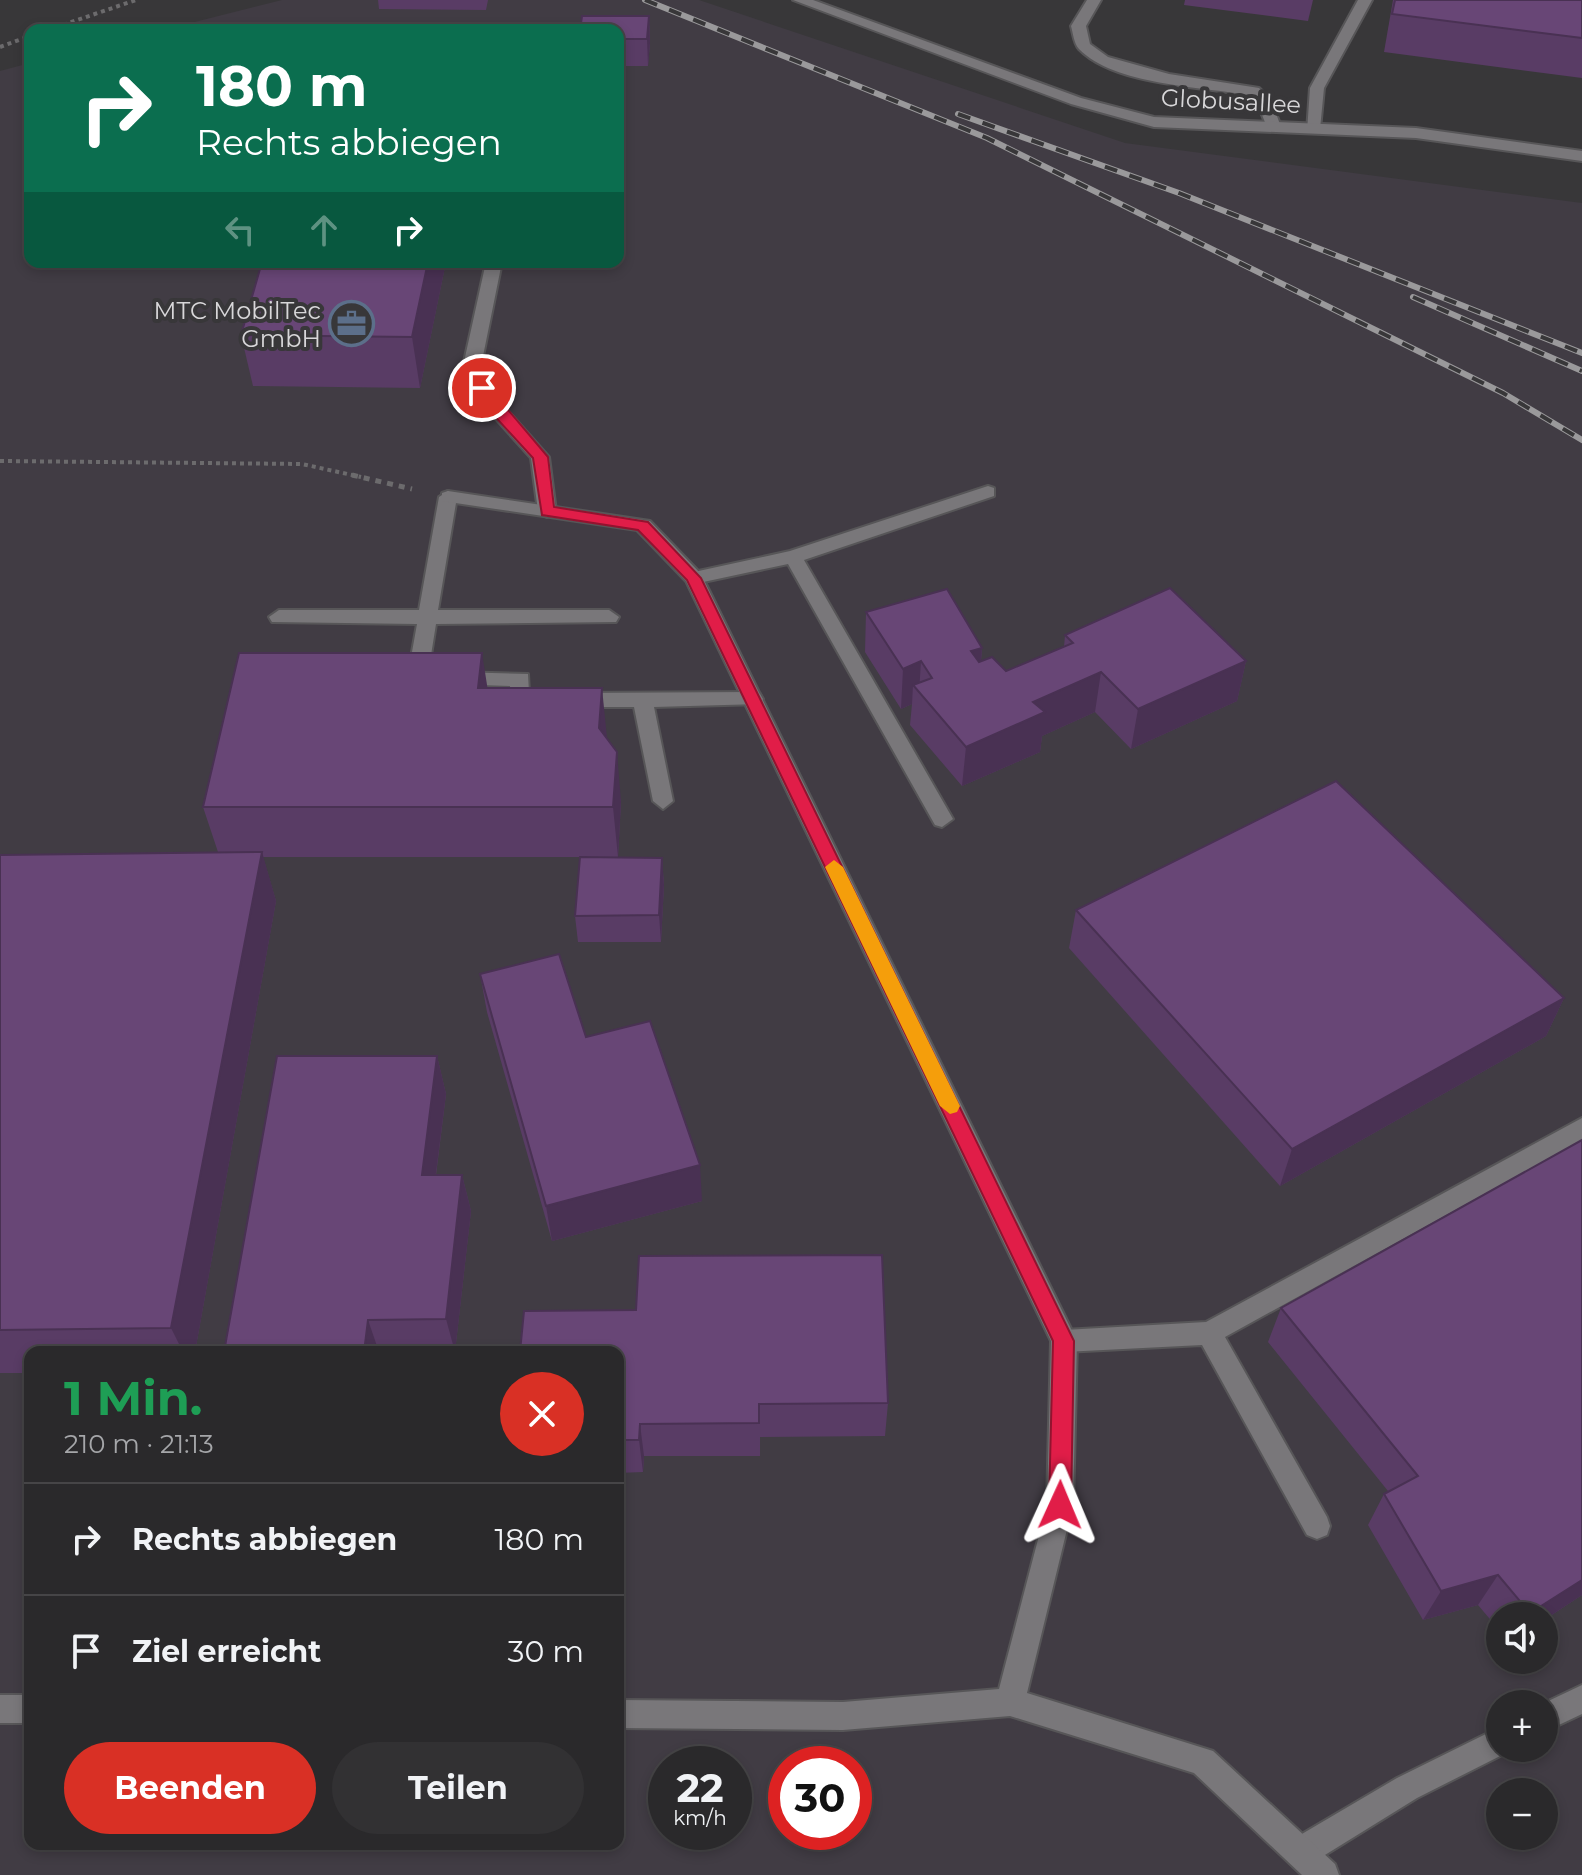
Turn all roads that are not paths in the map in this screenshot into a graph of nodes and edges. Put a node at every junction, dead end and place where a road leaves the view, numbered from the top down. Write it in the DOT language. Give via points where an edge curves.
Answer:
graph roads {
  1 [pos="800,0"];
  2 [pos="1094,0"];
  3 [pos="1365,0"];
  4 [pos="1273,127"];
  5 [pos="1312,129"];
  6 [pos="1582,156"];
  7 [pos="493,268"];
  8 [pos="988,492"];
  9 [pos="547,511"];
  10 [pos="793,557"];
  11 [pos="694,578"];
  12 [pos="279,617"];
  13 [pos="426,617"];
  14 [pos="609,617"];
  15 [pos="753,699"];
  16 [pos="643,700"];
  17 [pos="663,801"];
  18 [pos="942,819"];
  19 [pos="1582,1128"];
  20 [pos="1209,1333"];
  21 [pos="1064,1341"];
  22 [pos="1317,1526"];
  23 [pos="1582,1699"];
  24 [pos="1010,1702"];
  25 [pos="0,1709"];
  26 [pos="24,1709"];
  27 [pos="1558,1711"];
  28 [pos="624,1714"];
  29 [pos="1486,1748"];
  30 [pos="1301,1852"];
  31 [pos="1324,1875"];
  1 -- 4 [label="street, Globusallee" via="1076,101 1154,122"];
  2 -- 4 [label="street" via="1077,31 1104,62 1146,75 1254,91 1264,100"];
  3 -- 5 [label="street" via="1317,88"];
  4 -- 5 [label="street, Globusallee"];
  5 -- 6 [label="street, Globusallee" via="1416,133"];
  7 -- 9 [label="street" via="471,371 493,405 540,457"];
  8 -- 10 [label="street"];
  9 -- 11 [label="street" via="643,525"];
  9 -- 13 [label="street" via="448,497"];
  10 -- 11 [label="street"];
  10 -- 18 [label="street"];
  11 -- 15 [label="street"];
  12 -- 13 [label="street"];
  13 -- 14 [label="street"];
  13 -- 16 [label="street" via="415,680 521,679 518,701"];
  15 -- 16 [label="street"];
  15 -- 21 [label="street"];
  16 -- 17 [label="street"];
  19 -- 20 [label="street"];
  20 -- 21 [label="street"];
  20 -- 22 [label="street"];
  21 -- 24 [label="street" via="1060,1505"];
  23 -- 27 [label="street"];
  24 -- 28 [label="street" via="843,1716"];
  24 -- 30 [label="street" via="1203,1761"];
  25 -- 26 [label="street"];
  29 -- 30 [label="street"];
  30 -- 31 [label="street"];
}
